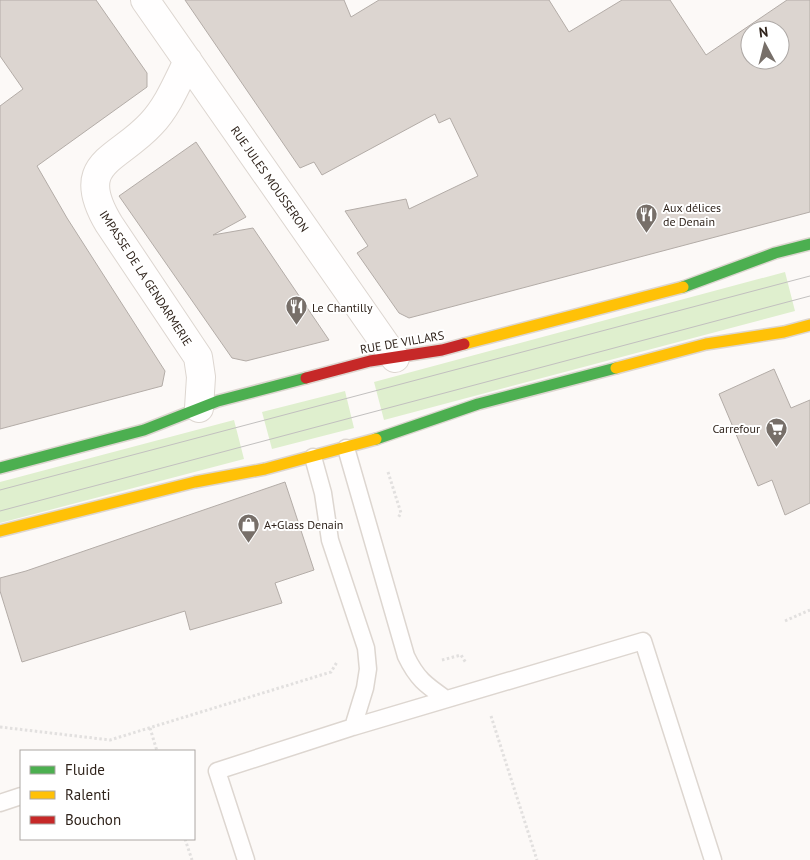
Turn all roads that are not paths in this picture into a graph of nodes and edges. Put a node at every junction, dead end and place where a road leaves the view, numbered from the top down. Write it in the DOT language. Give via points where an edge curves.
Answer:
graph roads {
  1 [pos="144,0"];
  2 [pos="188,61"];
  3 [pos="810,244"];
  4 [pos="810,325"];
  5 [pos="395,358"];
  6 [pos="199,408"];
  7 [pos="346,448"];
  8 [pos="313,457"];
  9 [pos="0,468"];
  10 [pos="0,531"];
  11 [pos="446,699"];
  12 [pos="353,727"];
  13 [pos="20,796"];
  14 [pos="0,803"];
  15 [pos="246,860"];
  16 [pos="713,860"];
  1 -- 2 [label="street, RUE JULES MOUSSERON"];
  2 -- 5 [label="street, RUE JULES MOUSSERON"];
  2 -- 6 [label="street, IMPASSE DE LA GENDARMERIE" via="166,107 139,136 101,166 96,177 96,189 97,200 109,224 198,357 201,377"];
  3 -- 5 [label="street, RUE DE VILLARS" via="774,252 694,284 442,350"];
  4 -- 7 [label="street" via="706,344 487,401"];
  5 -- 6 [label="street, RUE DE VILLARS" via="370,361"];
  6 -- 9 [label="street, RUE DE VILLARS" via="144,430"];
  7 -- 8 [label="street"];
  7 -- 11 [label="lane" via="406,656 423,683"];
  8 -- 10 [label="street" via="195,482"];
  8 -- 12 [label="lane" via="323,493 330,540 366,648 368,669 365,688"];
  11 -- 12 [label="lane"];
  11 -- 16 [label="lane" via="643,642"];
  12 -- 15 [label="lane" via="218,771"];
  13 -- 14 [label="lane"];
}
